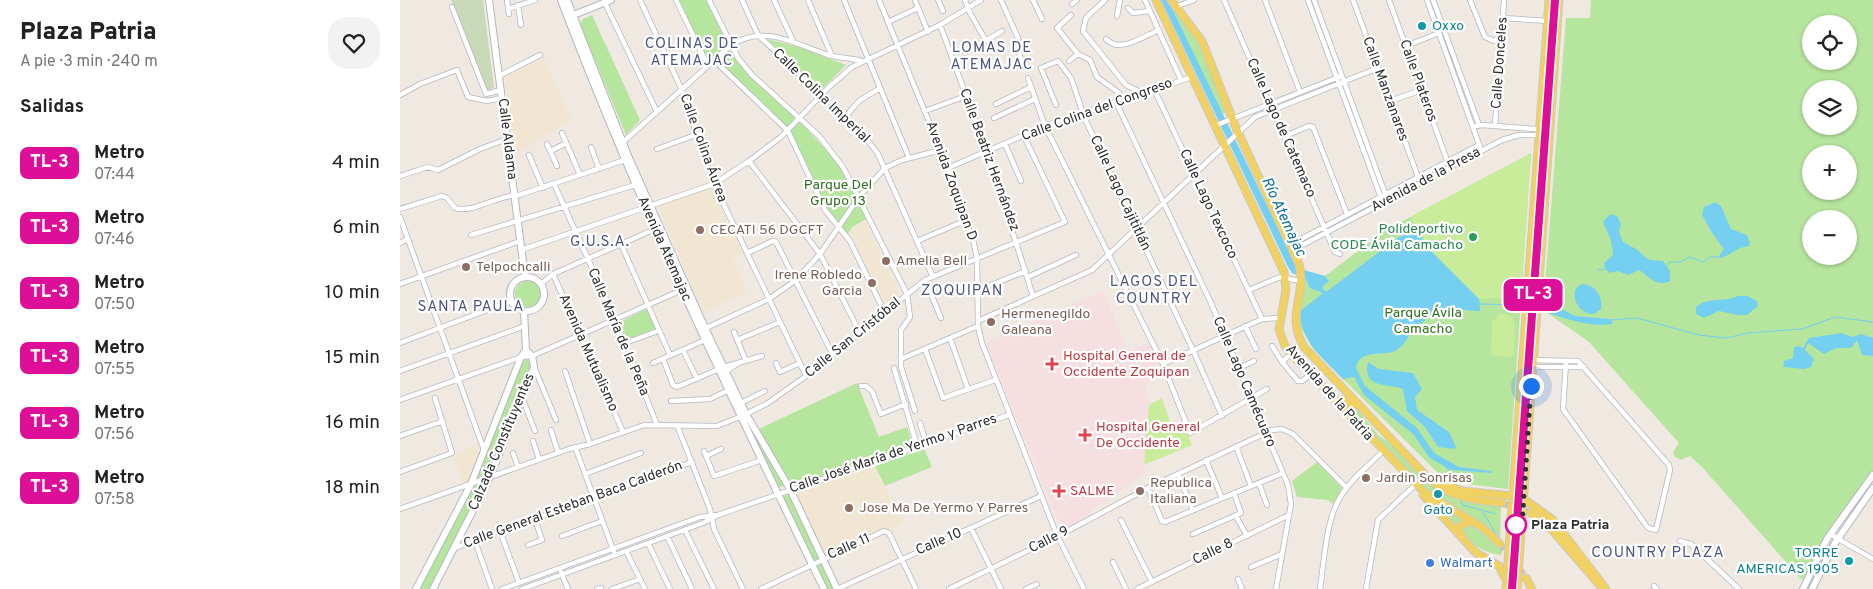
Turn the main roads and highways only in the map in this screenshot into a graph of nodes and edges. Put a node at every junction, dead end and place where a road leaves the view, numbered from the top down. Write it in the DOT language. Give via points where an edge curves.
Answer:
graph roads {
  1 [pos="489,0"];
  2 [pos="561,0"];
  3 [pos="568,0"];
  4 [pos="1156,0"];
  5 [pos="1549,0"];
  6 [pos="1559,0"];
  7 [pos="608,2"];
  8 [pos="1173,3"];
  9 [pos="1549,9"];
  10 [pos="570,16"];
  11 [pos="1558,22"];
  12 [pos="627,159"];
  13 [pos="648,207"];
  14 [pos="525,277"];
  15 [pos="524,312"];
  16 [pos="703,329"];
  17 [pos="526,350"];
  18 [pos="723,369"];
  19 [pos="1340,407"];
  20 [pos="744,415"];
  21 [pos="1398,447"];
  22 [pos="1516,455"];
  23 [pos="1420,470"];
  24 [pos="1526,471"];
  25 [pos="1873,475"];
  26 [pos="1416,484"];
  27 [pos="1873,488"];
  28 [pos="1513,496"];
  29 [pos="1524,499"];
  30 [pos="1502,503"];
  31 [pos="1531,513"];
  32 [pos="1471,521"];
  33 [pos="1829,537"];
  34 [pos="1500,544"];
  35 [pos="1509,554"];
  36 [pos="1829,554"];
  37 [pos="1526,578"];
  38 [pos="1506,586"];
  39 [pos="416,589"];
  40 [pos="433,589"];
  41 [pos="824,589"];
  42 [pos="837,589"];
  43 [pos="1517,589"];
  44 [pos="1532,589"];
  45 [pos="1604,589"];
  46 [pos="1803,589"];
  47 [pos="1812,589"];
  1 -- 14 [label="main road, Calle Aldama"];
  2 -- 10 [label="main road, Avenida Atemajac"];
  3 -- 10 [label="main road, Avenida Atemajac"];
  4 -- 19 [label="main road, Avenida de la Patria" via="1285,277 1281,338 1291,354"];
  5 -- 9 [label="main road"];
  6 -- 11 [label="main road"];
  7 -- 10 [label="main road"];
  8 -- 21 [label="main road, Avenida de la Patria" via="1202,41 1236,133 1291,247 1301,277 1295,314 1299,339"];
  9 -- 11 [label="main road" via="1552,19"];
  9 -- 22 [label="main road"];
  10 -- 12 [label="main road, Avenida Atemajac"];
  11 -- 24 [label="main road"];
  12 -- 13 [label="main road, Avenida Atemajac"];
  12 -- 13 [label="main road, Avenida Atemajac" via="635,185"];
  13 -- 16 [label="main road, Avenida Atemajac"];
  13 -- 16 [label="main road, Avenida Atemajac" via="682,290"];
  14 -- 15 [label="main road" via="512,285 511,300"];
  14 -- 15 [label="main road" via="534,278 544,290 543,301 536,310"];
  15 -- 17 [label="main road"];
  16 -- 18 [label="main road, Avenida Atemajac"];
  16 -- 18 [label="main road, Avenida Atemajac" via="705,340"];
  17 -- 39 [label="main road, Calzada Constituyentes" via="471,484"];
  17 -- 40 [label="main road, Calzada Constituyentes" via="532,356 534,367 490,477"];
  18 -- 20 [label="main road, Avenida Atemajac"];
  18 -- 20 [label="main road, Avenida Atemajac" via="729,390"];
  19 -- 21 [label="main road" via="1341,400 1347,400"];
  19 -- 26 [label="main road, Avenida de la Patria"];
  20 -- 41 [label="main road, Avenida Atemajac"];
  20 -- 42 [label="main road, Avenida Atemajac" via="790,490"];
  21 -- 23 [label="main road, Avenida de la Patria"];
  22 -- 24 [label="main road" via="1518,448 1524,447"];
  22 -- 28 [label="main road"];
  23 -- 28 [label="main road" via="1456,489"];
  23 -- 30 [label="main road, Avenida de la Patria" via="1438,487 1452,494"];
  24 -- 29 [label="main road"];
  25 -- 33 [label="main road"];
  26 -- 32 [label="main road, Avenida de la Patria" via="1440,504"];
  26 -- 38 [label="main road" via="1431,506 1475,552 1499,566"];
  27 -- 36 [label="main road"];
  28 -- 35 [label="main road"];
  29 -- 43 [label="main road"];
  29 -- 45 [label="main road" via="1554,520"];
  31 -- 45 [label="main road" via="1552,530"];
  32 -- 34 [label="main road, Avenida de la Patria"];
  32 -- 35 [label="main road" via="1462,524 1459,532 1478,553 1499,560"];
  33 -- 36 [label="main road"];
  33 -- 46 [label="main road"];
  35 -- 38 [label="main road"];
  36 -- 47 [label="main road"];
  37 -- 44 [label="main road"];
}
